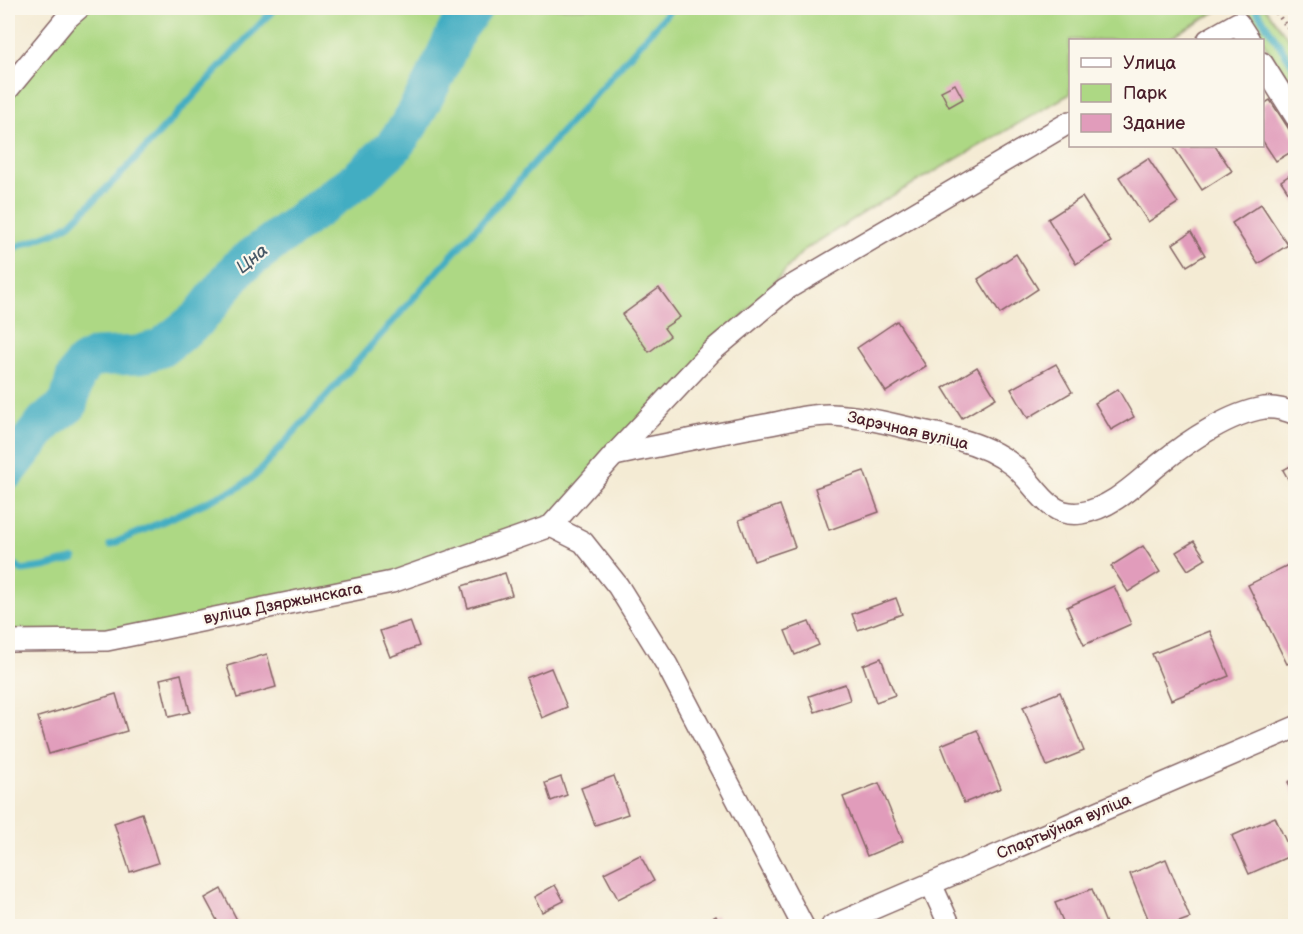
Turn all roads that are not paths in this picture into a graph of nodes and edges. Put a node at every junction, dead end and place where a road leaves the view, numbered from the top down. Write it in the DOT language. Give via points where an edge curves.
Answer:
graph roads {
  1 [pos="79,8"];
  2 [pos="1210,39"];
  3 [pos="1248,39"];
  4 [pos="1264,65"];
  5 [pos="8,88"];
  6 [pos="1296,117"];
  7 [pos="1069,123"];
  8 [pos="1296,414"];
  9 [pos="614,455"];
  10 [pos="551,526"];
  11 [pos="8,641"];
  12 [pos="1296,727"];
  13 [pos="931,884"];
  14 [pos="803,927"];
  15 [pos="832,927"];
  16 [pos="950,927"];
  1 -- 5 [label="street"];
  2 -- 3 [label="street" via="1238,23"];
  4 -- 6 [label="street"];
  7 -- 9 [label="street" via="785,290 711,352"];
  8 -- 9 [label="street, Зарэчная вуліца" via="1266,408 1237,416 1183,446 1115,499 1079,513 1049,505 1015,466 995,453 959,440 860,417 801,418"];
  9 -- 10 [label="street"];
  10 -- 11 [label="street, вуліца Дзяржынскага" via="392,582 107,640"];
  10 -- 14 [label="street" via="582,542 618,586 667,665"];
  12 -- 13 [label="street, Спартыўная вуліца"];
  13 -- 15 [label="street, Спартыўная вуліца"];
  13 -- 16 [label="street"];
}
